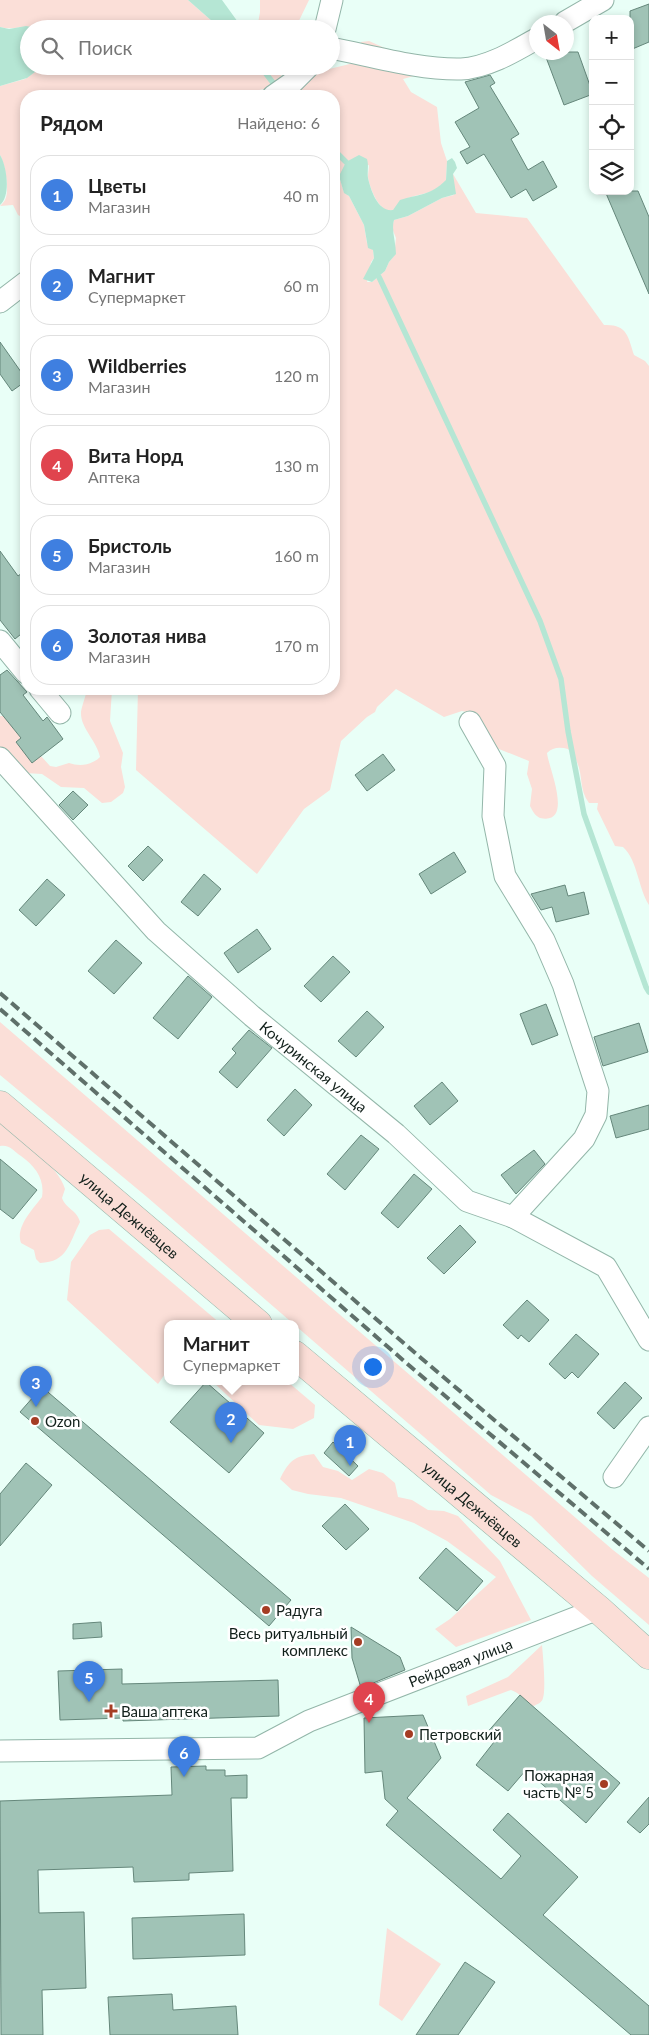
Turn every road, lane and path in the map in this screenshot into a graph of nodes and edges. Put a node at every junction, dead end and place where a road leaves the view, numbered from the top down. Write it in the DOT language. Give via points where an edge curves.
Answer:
graph roads {
  1 [pos="332,0"];
  2 [pos="603,0"];
  3 [pos="574,17"];
  4 [pos="327,20"];
  5 [pos="529,43"];
  6 [pos="340,50"];
  7 [pos="300,75"];
  8 [pos="282,90"];
  9 [pos="20,287"];
  10 [pos="0,302"];
  11 [pos="0,641"];
  12 [pos="20,665"];
  13 [pos="45,695"];
  14 [pos="60,714"];
  15 [pos="470,722"];
  16 [pos="0,758"];
  17 [pos="0,1105"];
  18 [pos="514,1217"];
  19 [pos="253,1320"];
  20 [pos="649,1340"];
  21 [pos="299,1358"];
  22 [pos="649,1427"];
  23 [pos="614,1477"];
  24 [pos="598,1609"];
  25 [pos="649,1655"];
  26 [pos="0,1751"];
  1 -- 4 [label="street"];
  2 -- 3 [label="street"];
  5 -- 6 [label="street" via="505,57 463,69"];
  7 -- 8 [label="street"];
  9 -- 10 [label="street"];
  11 -- 12 [label="street"];
  13 -- 14 [label="street"];
  15 -- 18 [label="street" via="495,766 493,816 505,876 544,940 598,1091 596,1115 584,1139"];
  16 -- 18 [label="street, Кочуринская улица" via="156,931 252,1016 396,1134 467,1201"];
  17 -- 19 [label="main road, улица Дежнёвцев"];
  18 -- 20 [label="street, Кочуринская улица" via="606,1267"];
  21 -- 24 [label="main road, улица Дежнёвцев"];
  22 -- 23 [label="street"];
  24 -- 25 [label="main road, улица Дежнёвцев"];
  24 -- 26 [label="street, Рейдовая улица" via="309,1721 258,1748"];
}
